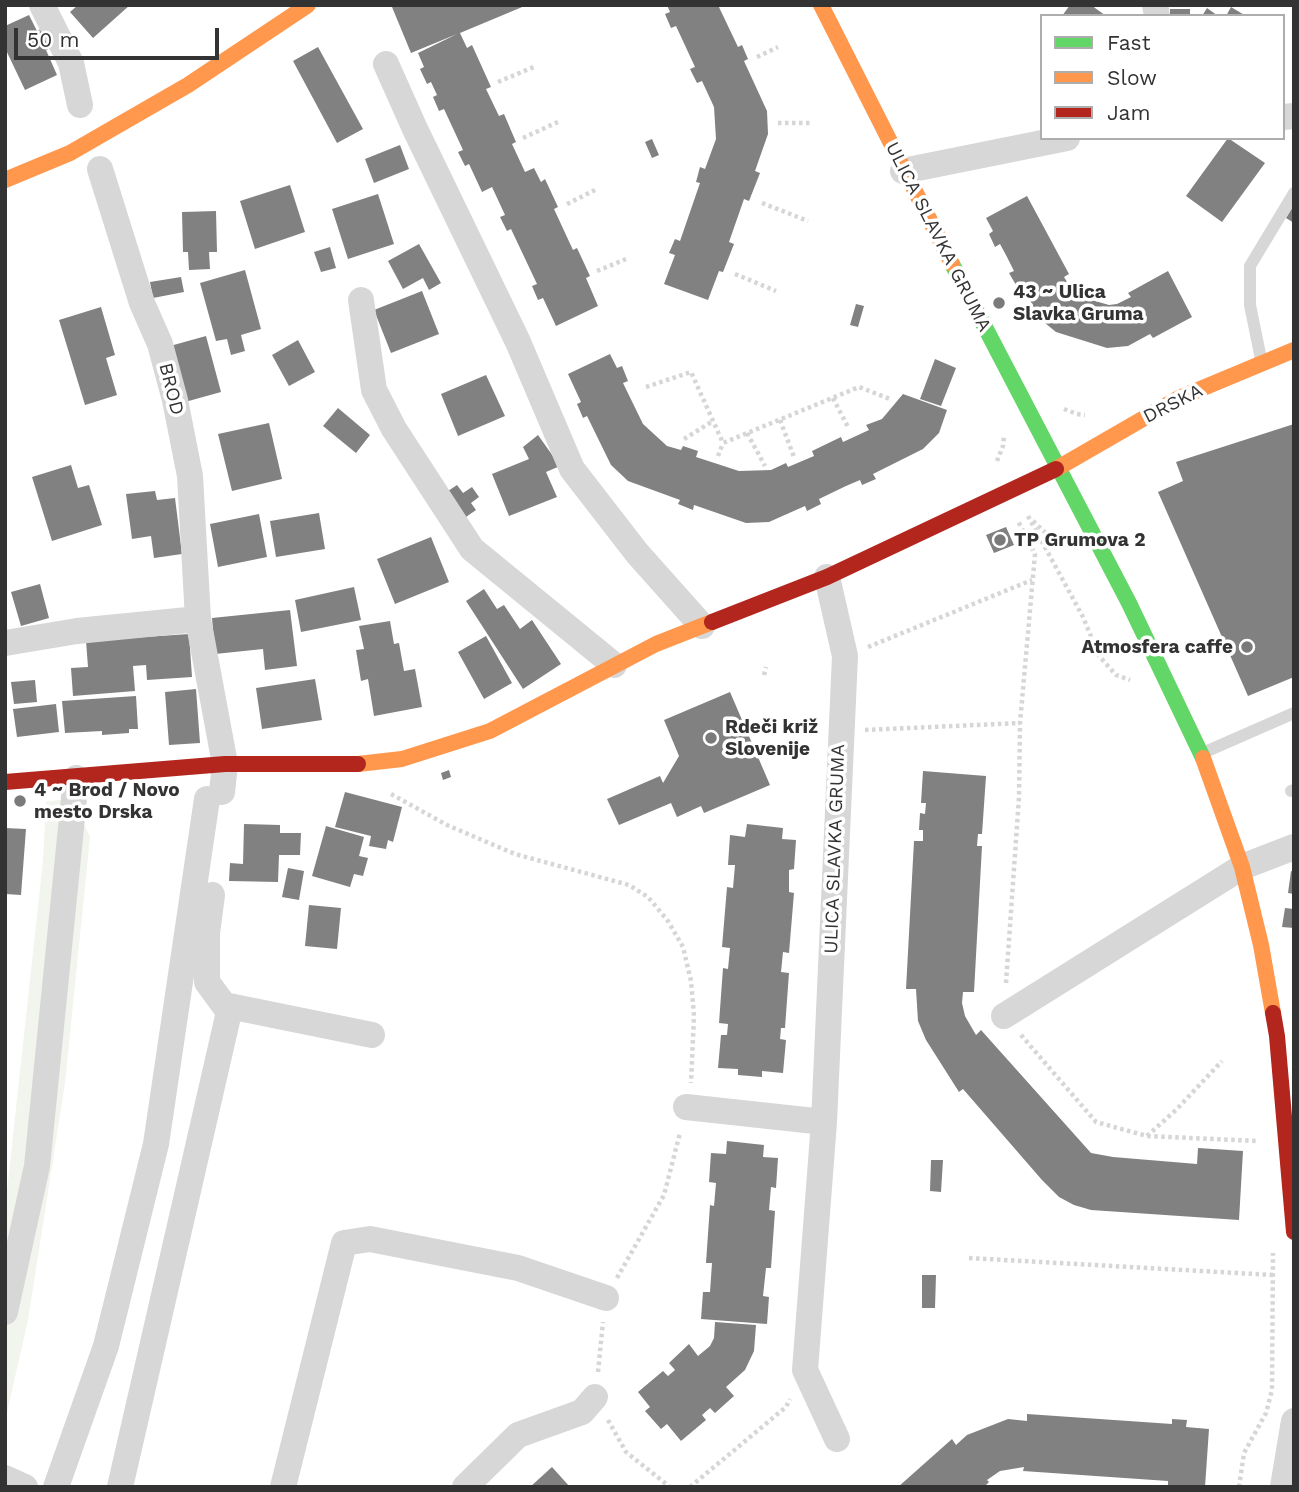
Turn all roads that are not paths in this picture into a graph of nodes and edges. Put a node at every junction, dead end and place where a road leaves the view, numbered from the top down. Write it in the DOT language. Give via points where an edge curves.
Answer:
graph roads {
  1 [pos="42,5"];
  2 [pos="308,5"];
  3 [pos="821,5"];
  4 [pos="386,64"];
  5 [pos="80,105"];
  6 [pos="1057,140"];
  7 [pos="100,169"];
  8 [pos="904,171"];
  9 [pos="5,180"];
  10 [pos="1294,192"];
  11 [pos="361,300"];
  12 [pos="1294,350"];
  13 [pos="1262,363"];
  14 [pos="1058,468"];
  15 [pos="827,577"];
  16 [pos="198,619"];
  17 [pos="702,626"];
  18 [pos="5,643"];
  19 [pos="614,665"];
  20 [pos="1294,713"];
  21 [pos="1202,754"];
  22 [pos="226,764"];
  23 [pos="76,778"];
  24 [pos="5,782"];
  25 [pos="220,831"];
  26 [pos="1294,847"];
  27 [pos="1242,867"];
  28 [pos="224,1005"];
  29 [pos="1004,1016"];
  30 [pos="1285,1034"];
  31 [pos="372,1035"];
  32 [pos="686,1107"];
  33 [pos="824,1122"];
  34 [pos="1294,1232"];
  35 [pos="606,1298"];
  36 [pos="5,1312"];
  37 [pos="595,1397"];
  38 [pos="1294,1421"];
  39 [pos="837,1439"];
  40 [pos="5,1478"];
  41 [pos="25,1487"];
  42 [pos="56,1487"];
  43 [pos="120,1487"];
  44 [pos="283,1487"];
  45 [pos="465,1487"];
  46 [pos="1283,1487"];
  1 -- 5 [label="street" via="71,63"];
  2 -- 9 [label="street" via="188,85 81,146"];
  3 -- 8 [label="street, ULICA SLAVKA GRUMA"];
  4 -- 17 [label="street" via="518,342 572,469 637,553"];
  6 -- 8 [label="street"];
  7 -- 16 [label="street, BROD" via="175,400 190,476"];
  8 -- 14 [label="street, ULICA SLAVKA GRUMA"];
  10 -- 13 [label="lane" via="1250,266 1250,305"];
  11 -- 19 [label="street" via="374,390 472,549"];
  12 -- 13 [label="street, DRSKA"];
  13 -- 14 [label="street, DRSKA" via="1179,398"];
  14 -- 15 [label="street"];
  14 -- 21 [label="street, ULICA SLAVKA GRUMA"];
  15 -- 17 [label="street"];
  15 -- 33 [label="street, ULICA SLAVKA GRUMA" via="845,656"];
  16 -- 18 [label="street"];
  16 -- 22 [label="street, BROD"];
  17 -- 19 [label="street"];
  19 -- 22 [label="street" via="490,731 401,759 345,766"];
  20 -- 21 [label="lane"];
  21 -- 27 [label="street, ULICA SLAVKA GRUMA"];
  22 -- 23 [label="street"];
  22 -- 42 [label="street, BROD" via="215,795 156,1144 106,1346"];
  23 -- 24 [label="street"];
  23 -- 36 [label="street" via="37,1166"];
  25 -- 28 [label="street" via="207,933 208,982"];
  26 -- 27 [label="street"];
  27 -- 29 [label="street"];
  27 -- 30 [label="street, ULICA SLAVKA GRUMA"];
  28 -- 31 [label="street"];
  28 -- 43 [label="street" via="229,1012"];
  30 -- 34 [label="street, ULICA SLAVKA GRUMA"];
  32 -- 33 [label="street"];
  33 -- 39 [label="street, ULICA SLAVKA GRUMA" via="805,1370"];
  35 -- 44 [label="street" via="518,1268 370,1239 344,1242"];
  37 -- 45 [label="street" via="582,1412 518,1435"];
  38 -- 46 [label="street"];
  40 -- 41 [label="street"];
}
